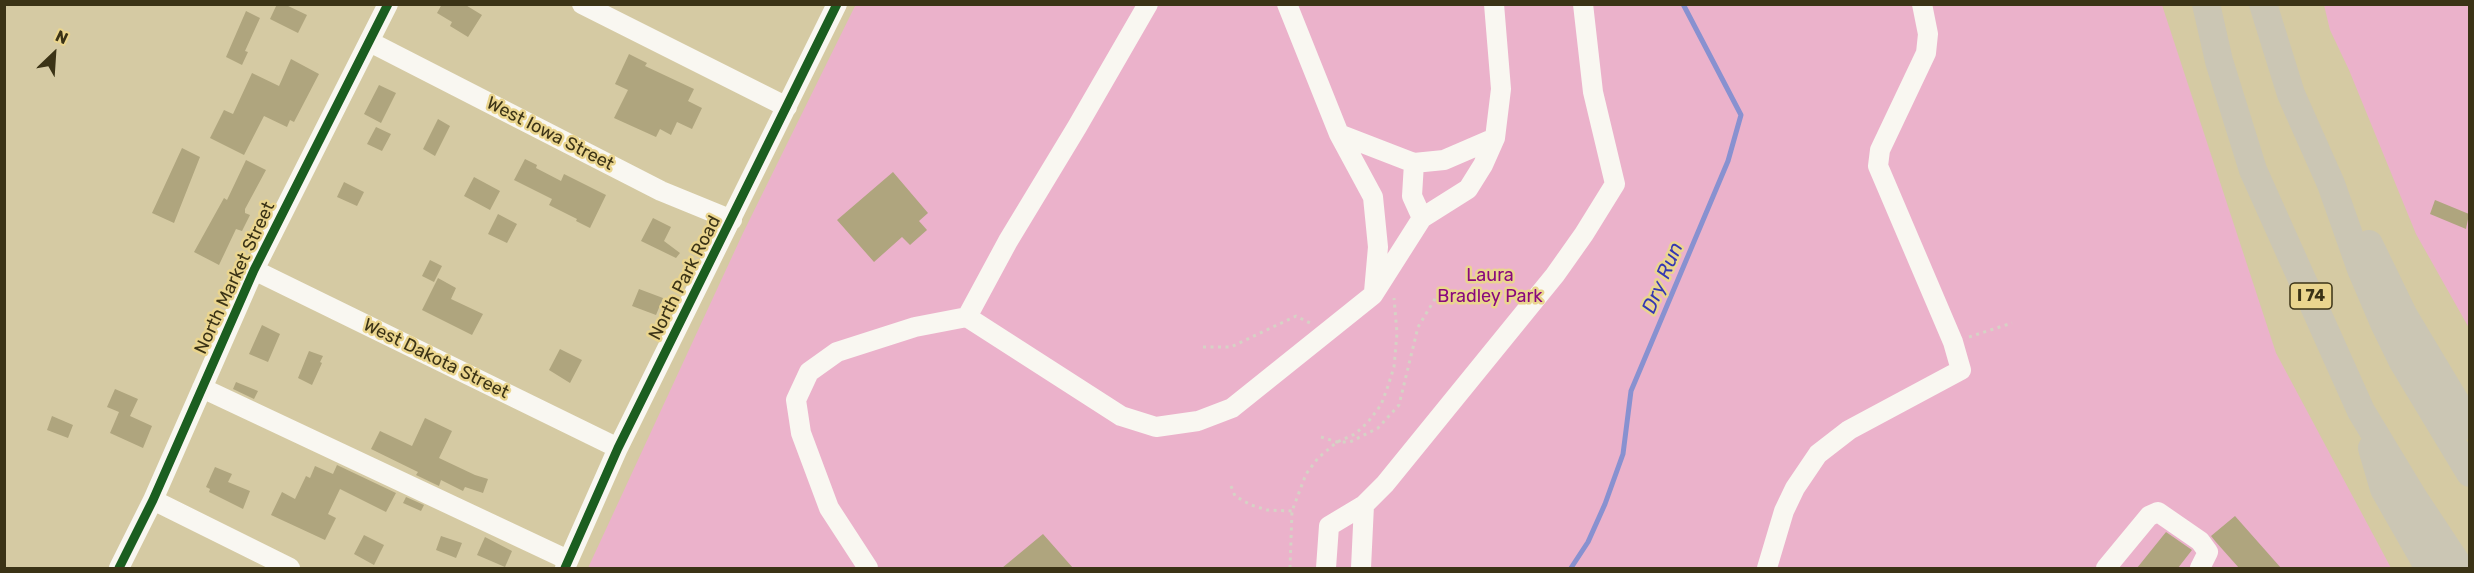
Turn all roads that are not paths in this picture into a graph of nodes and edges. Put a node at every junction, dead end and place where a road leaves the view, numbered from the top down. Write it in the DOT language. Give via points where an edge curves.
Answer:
graph roads {
  1 [pos="388,4"];
  2 [pos="582,4"];
  3 [pos="837,4"];
  4 [pos="1148,4"];
  5 [pos="1287,4"];
  6 [pos="1494,4"];
  7 [pos="1583,4"];
  8 [pos="1922,4"];
  9 [pos="2206,4"];
  10 [pos="2263,4"];
  11 [pos="370,42"];
  12 [pos="788,107"];
  13 [pos="1339,134"];
  14 [pos="1495,138"];
  15 [pos="1414,163"];
  16 [pos="2331,184"];
  17 [pos="1422,218"];
  18 [pos="732,220"];
  19 [pos="254,270"];
  20 [pos="1373,295"];
  21 [pos="967,317"];
  22 [pos="202,388"];
  23 [pos="2361,411"];
  24 [pos="2469,426"];
  25 [pos="618,448"];
  26 [pos="2469,473"];
  27 [pos="153,500"];
  28 [pos="1364,505"];
  29 [pos="567,564"];
  30 [pos="119,568"];
  31 [pos="290,568"];
  32 [pos="867,568"];
  33 [pos="1326,568"];
  34 [pos="1361,568"];
  35 [pos="1767,568"];
  36 [pos="2106,568"];
  37 [pos="2200,568"];
  38 [pos="2429,568"];
  39 [pos="2460,568"];
  1 -- 11 [label="street, North Market Street"];
  2 -- 12 [label="street"];
  3 -- 12 [label="street, North Park Road"];
  4 -- 21 [label="street"];
  5 -- 13 [label="street"];
  6 -- 14 [label="street" via="1501,89"];
  7 -- 28 [label="street" via="1593,92 1615,184 1555,275"];
  8 -- 35 [label="street" via="1928,34 1926,53 1880,150 1878,166 1953,342 1961,370 1849,430 1818,454 1784,512"];
  9 -- 23 [label="highway, I 74" via="2219,61 2253,170"];
  10 -- 16 [label="highway" via="2291,94"];
  11 -- 18 [label="street, West Iowa Street" via="661,191"];
  11 -- 19 [label="street, North Market Street"];
  12 -- 18 [label="street, North Park Road"];
  13 -- 15 [label="street"];
  13 -- 20 [label="street" via="1373,197 1378,247"];
  14 -- 15 [label="street" via="1444,160"];
  14 -- 17 [label="street" via="1468,189"];
  15 -- 17 [label="street" via="1412,196"];
  16 -- 24 [label="highway" via="2351,203 2404,316"];
  16 -- 26 [label="highway" via="2393,343"];
  17 -- 20 [label="street"];
  18 -- 25 [label="street, North Park Road"];
  19 -- 22 [label="street, North Market Street"];
  19 -- 25 [label="street, West Dakota Street"];
  20 -- 21 [label="street" via="1232,408 1198,421 1156,427 1121,416"];
  21 -- 32 [label="street" via="915,327 837,352 809,372 796,400 801,433 829,508"];
  22 -- 27 [label="street, North Market Street"];
  22 -- 29 [label="street"];
  23 -- 38 [label="highway" via="2384,489"];
  23 -- 39 [label="highway, I 74"];
  25 -- 29 [label="street, North Park Road"];
  27 -- 30 [label="street, North Market Street"];
  27 -- 31 [label="street"];
  28 -- 33 [label="street" via="1329,526"];
  28 -- 34 [label="street"];
  36 -- 37 [label="street" via="2149,516 2158,512 2200,541 2208,552"];
}
